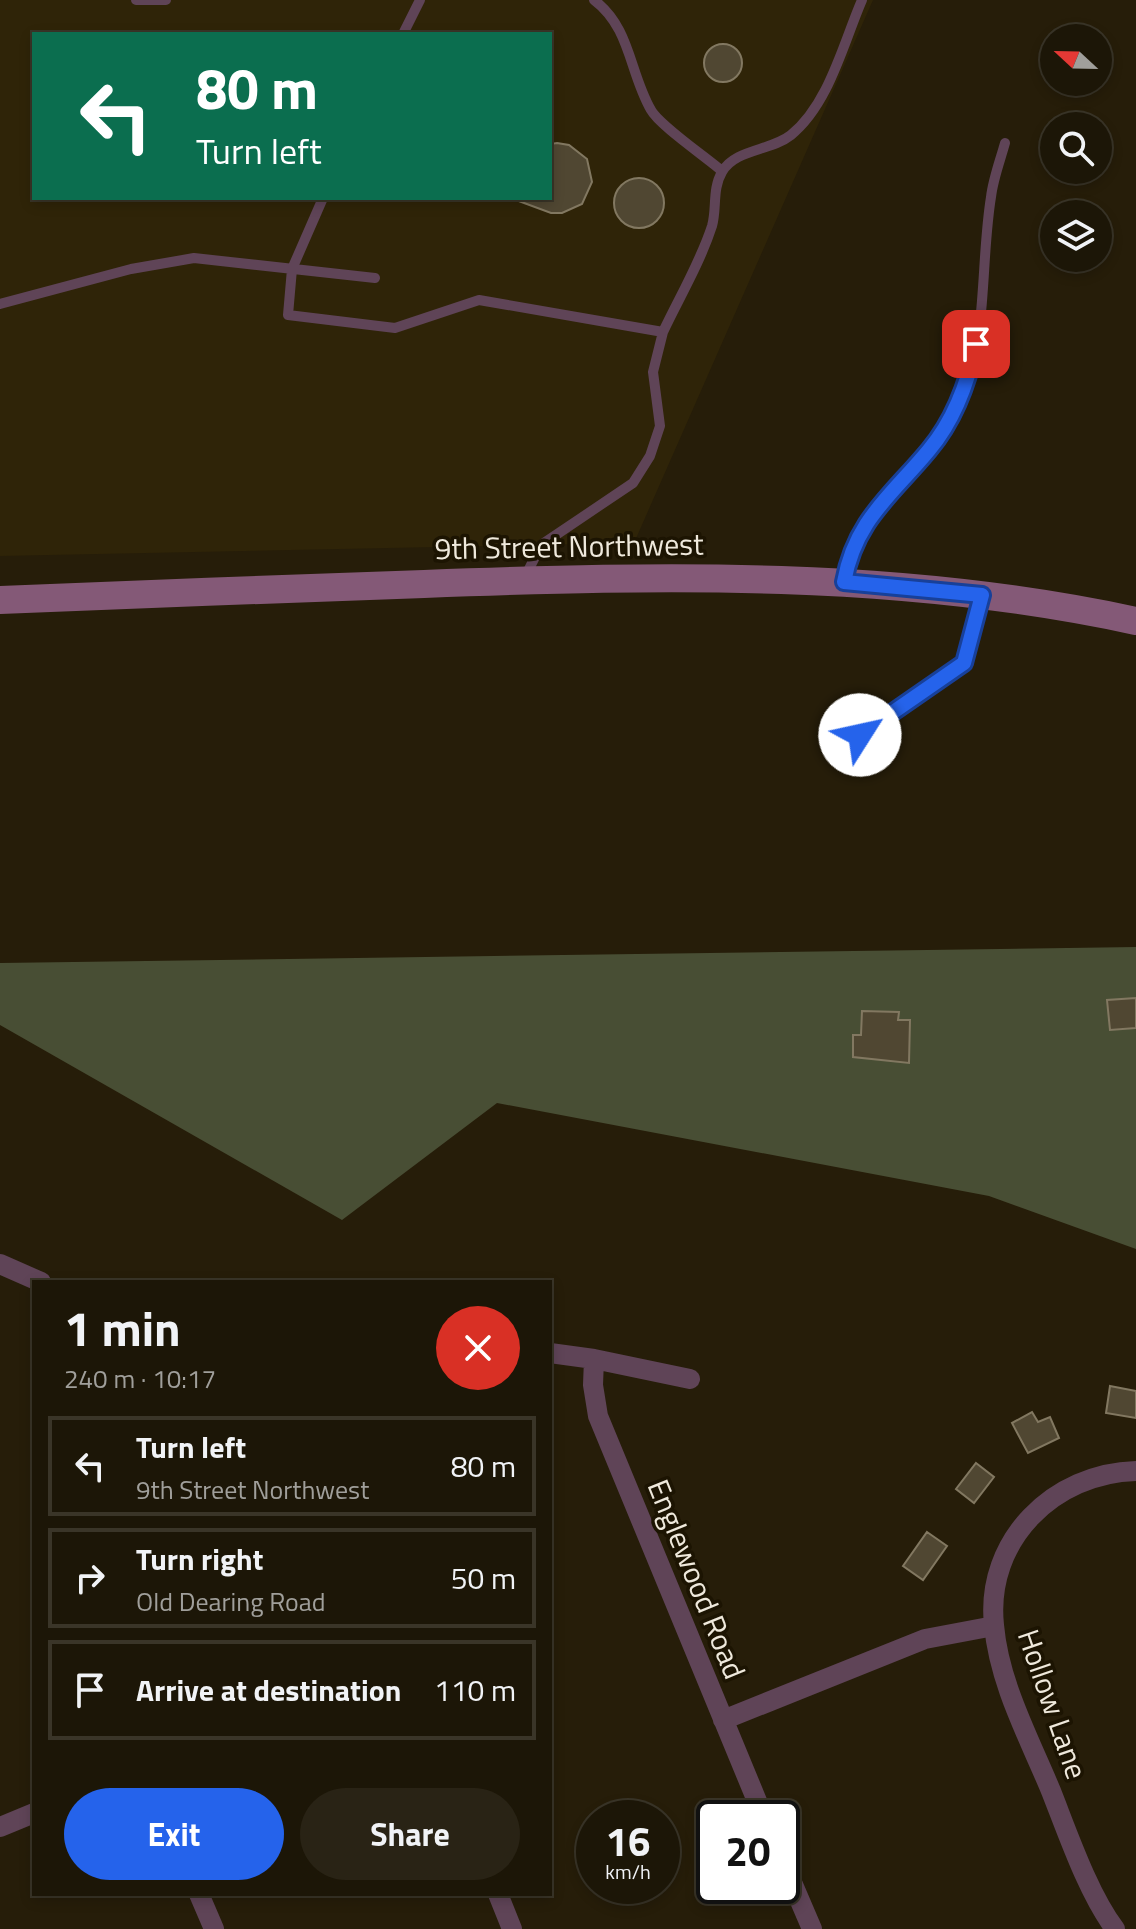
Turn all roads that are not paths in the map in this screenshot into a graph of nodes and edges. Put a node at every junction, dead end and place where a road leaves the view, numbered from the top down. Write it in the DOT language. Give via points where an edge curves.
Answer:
graph roads {
  1 [pos="136,0"];
  2 [pos="166,0"];
  3 [pos="420,0"];
  4 [pos="862,0"];
  5 [pos="601,2"];
  6 [pos="404,32"];
  7 [pos="1005,143"];
  8 [pos="722,171"];
  9 [pos="322,200"];
  10 [pos="292,269"];
  11 [pos="375,278"];
  12 [pos="0,304"];
  13 [pos="663,332"];
  14 [pos="524,579"];
  15 [pos="844,582"];
  16 [pos="982,595"];
  17 [pos="0,600"];
  18 [pos="1136,621"];
  19 [pos="860,735"];
  20 [pos="0,1264"];
  21 [pos="36,1280"];
  22 [pos="552,1353"];
  23 [pos="594,1359"];
  24 [pos="690,1379"];
  25 [pos="1136,1471"];
  26 [pos="994,1626"];
  27 [pos="723,1720"];
  28 [pos="756,1800"];
  29 [pos="32,1814"];
  30 [pos="0,1827"];
  31 [pos="200,1896"];
  32 [pos="499,1896"];
  33 [pos="800,1901"];
  34 [pos="214,1929"];
  35 [pos="512,1929"];
  36 [pos="812,1929"];
  37 [pos="1115,1929"];
  1 -- 2 [label="lane"];
  3 -- 6 [label="lane"];
  4 -- 8 [label="lane" via="820,100 792,134 735,159"];
  5 -- 8 [label="lane" via="626,39 651,112"];
  7 -- 15 [label="lane" via="991,197 981,319 966,386 934,444 875,508 854,546"];
  8 -- 13 [label="lane" via="713,223"];
  9 -- 10 [label="lane"];
  10 -- 11 [label="lane"];
  10 -- 12 [label="lane" via="194,258"];
  10 -- 13 [label="lane" via="288,315 395,328 479,300"];
  13 -- 14 [label="lane" via="653,372 660,426 650,456 633,483 541,545"];
  14 -- 15 [label="street, 9th Street Northwest" via="648,576"];
  14 -- 17 [label="street, 9th Street Northwest"];
  15 -- 16 [label="street, 9th Street Northwest"];
  16 -- 18 [label="street, 9th Street Northwest"];
  16 -- 19 [label="lane" via="964,663"];
  20 -- 21 [label="street"];
  22 -- 23 [label="street"];
  23 -- 24 [label="street"];
  23 -- 27 [label="street, Englewood Road" via="598,1416"];
  25 -- 26 [label="street, Hollow Lane" via="1085,1479 1037,1507 1016,1534 998,1577"];
  26 -- 27 [label="street" via="925,1639"];
  26 -- 37 [label="street, Hollow Lane" via="1008,1687"];
  27 -- 28 [label="street, Englewood Road"];
  29 -- 30 [label="street"];
  31 -- 34 [label="street"];
  32 -- 35 [label="street"];
  33 -- 36 [label="street"];
}
